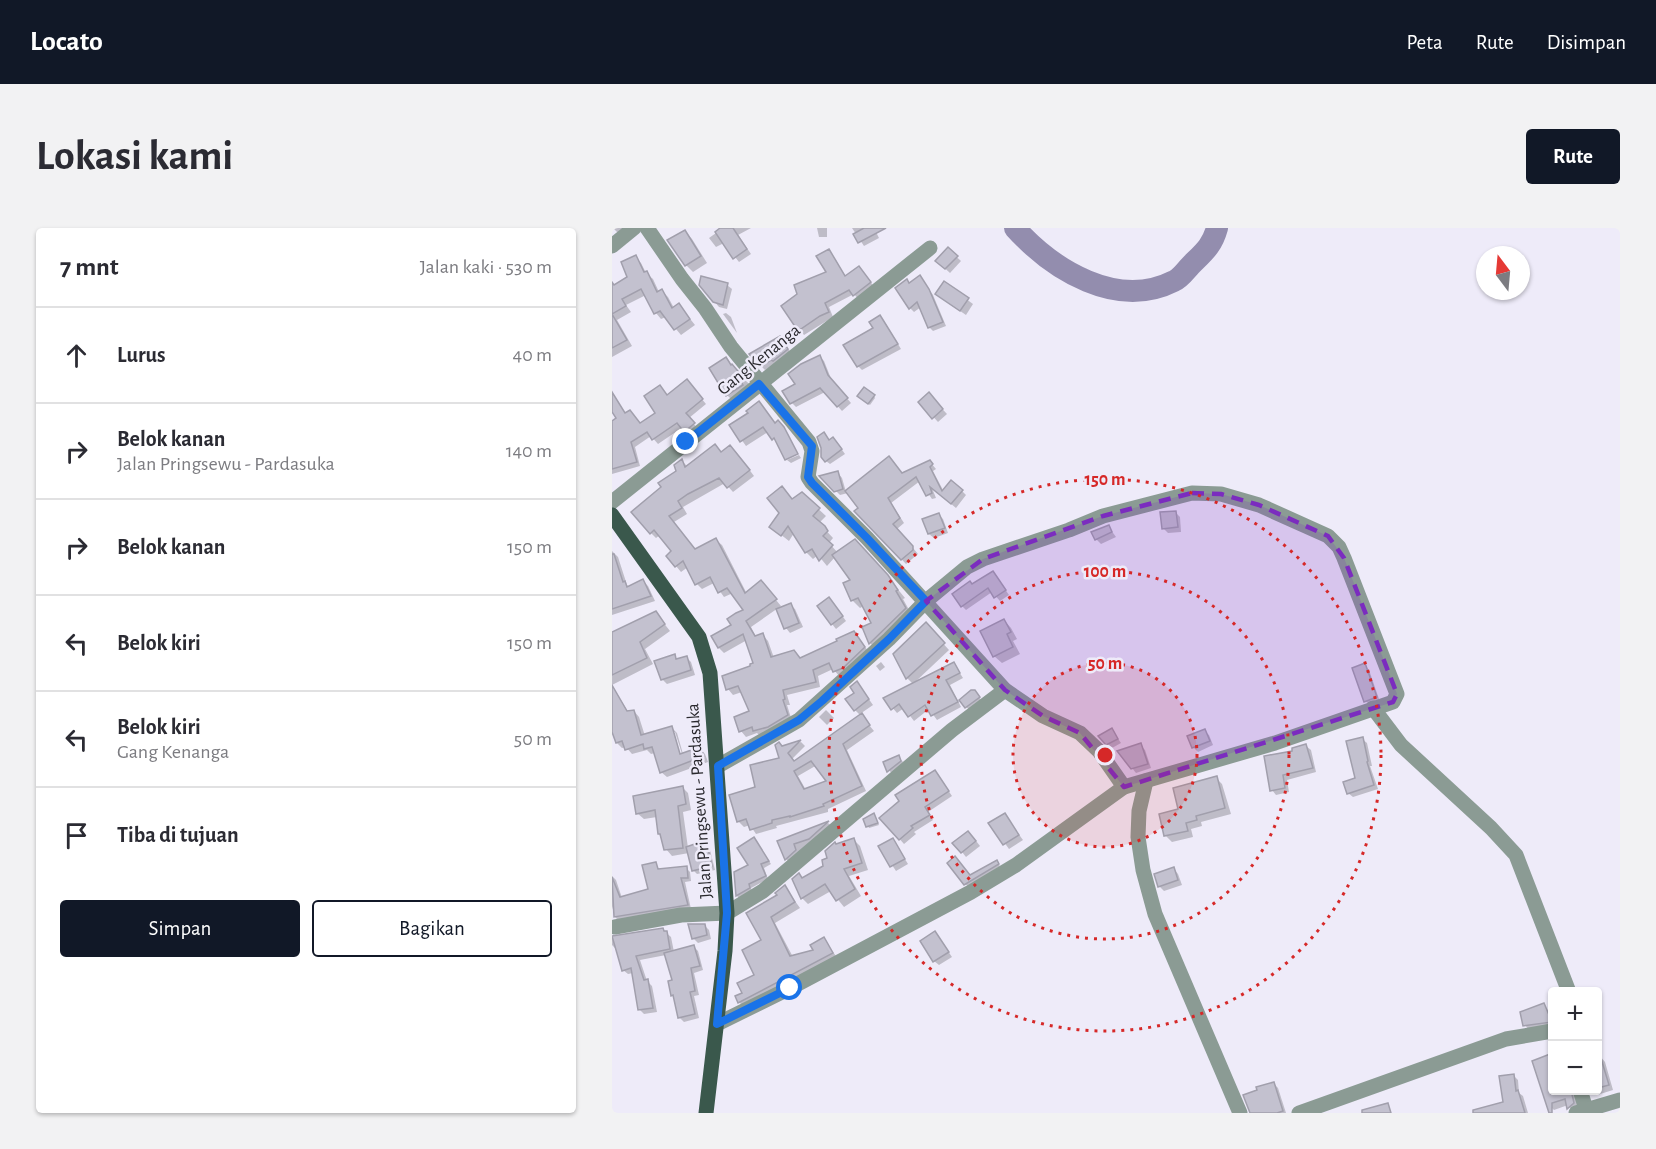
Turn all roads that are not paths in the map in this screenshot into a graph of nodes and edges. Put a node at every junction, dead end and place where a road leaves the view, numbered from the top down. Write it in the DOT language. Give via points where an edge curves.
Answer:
graph roads {
  1 [pos="634,228"];
  2 [pos="647,228"];
  3 [pos="612,246"];
  4 [pos="930,248"];
  5 [pos="759,384"];
  6 [pos="612,502"];
  7 [pos="612,516"];
  8 [pos="926,601"];
  9 [pos="1005,690"];
  10 [pos="1373,708"];
  11 [pos="718,766"];
  12 [pos="1146,781"];
  13 [pos="1124,787"];
  14 [pos="727,913"];
  15 [pos="615,927"];
  16 [pos="1567,987"];
  17 [pos="717,1024"];
  18 [pos="1548,1032"];
  19 [pos="1580,1095"];
  20 [pos="1620,1100"];
  21 [pos="1581,1111"];
  22 [pos="706,1113"];
  23 [pos="1240,1113"];
  24 [pos="1299,1113"];
  1 -- 3 [label="street"];
  2 -- 5 [label="street"];
  4 -- 5 [label="street, Gang Kenanga"];
  5 -- 6 [label="street, Gang Kenanga"];
  5 -- 8 [label="street" via="812,446 808,477 812,483"];
  7 -- 11 [label="main road, Jalan Pringsewu - Pardasuka" via="699,637 710,673"];
  8 -- 9 [label="street"];
  8 -- 10 [label="street" via="967,567 983,559 1103,516 1192,493 1221,494 1259,505 1328,536 1339,547 1397,694 1393,702"];
  8 -- 11 [label="street" via="799,720"];
  9 -- 13 [label="street" via="1043,716 1080,733 1099,751"];
  9 -- 14 [label="street" via="952,730 763,891"];
  10 -- 12 [label="street" via="1275,743"];
  10 -- 16 [label="street" via="1401,745 1516,855"];
  11 -- 14 [label="main road, Jalan Pringsewu - Pardasuka"];
  12 -- 13 [label="street"];
  12 -- 23 [label="street" via="1138,837 1155,914"];
  13 -- 17 [label="street" via="989,881"];
  14 -- 15 [label="street" via="681,915"];
  14 -- 17 [label="main road, Jalan Pringsewu - Pardasuka"];
  17 -- 22 [label="main road, Jalan Pringsewu - Pardasuka"];
  18 -- 24 [label="street" via="1506,1039"];
  19 -- 21 [label="street"];
  20 -- 21 [label="street"];
}
